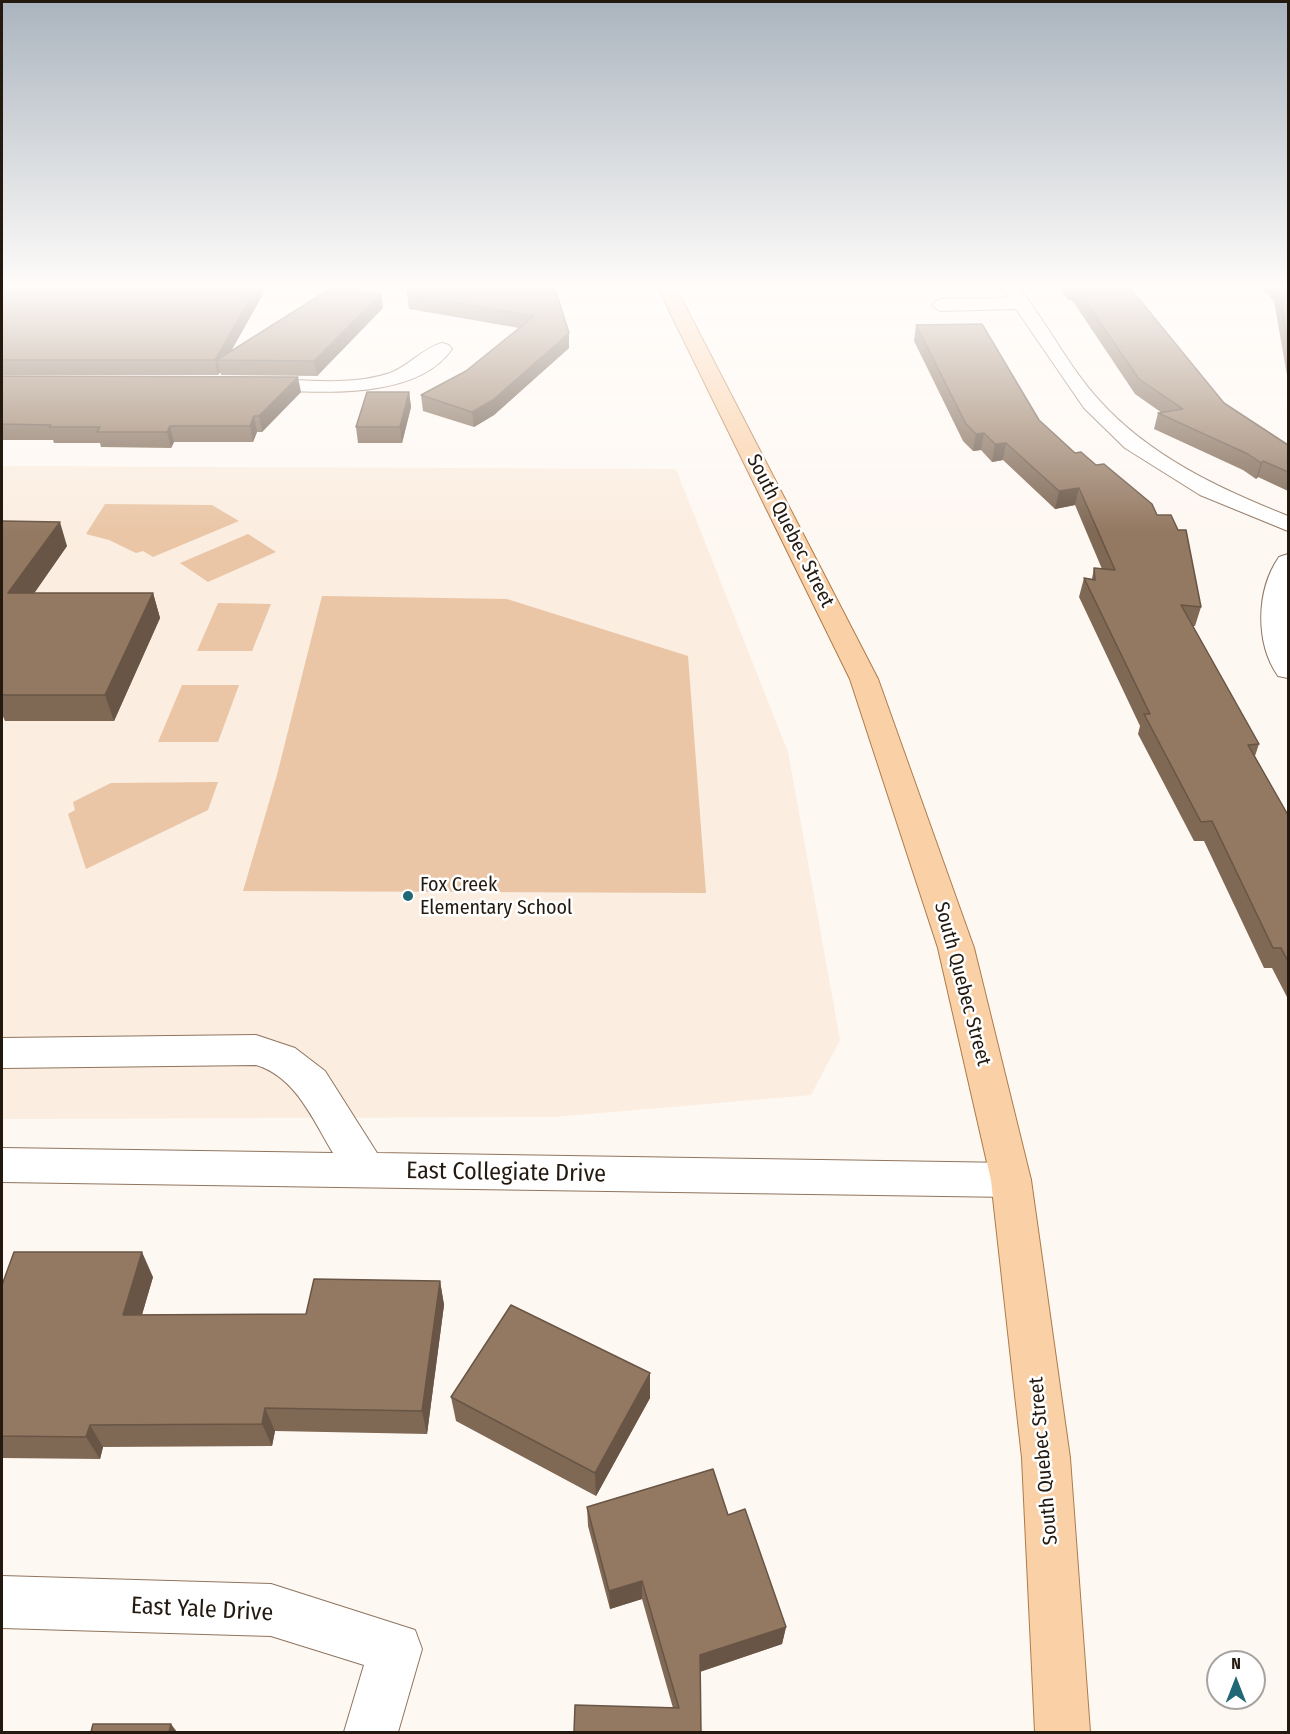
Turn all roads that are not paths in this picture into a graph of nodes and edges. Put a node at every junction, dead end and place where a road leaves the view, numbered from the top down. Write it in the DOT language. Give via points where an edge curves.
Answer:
graph roads {
  1 [pos="415,369"];
  2 [pos="708,369"];
  3 [pos="1067,369"];
  4 [pos="241,384"];
  5 [pos="1288,524"];
  6 [pos="1288,562"];
  7 [pos="1288,670"];
  8 [pos="2,1053"];
  9 [pos="2,1166"];
  10 [pos="366,1171"];
  11 [pos="1011,1180"];
  12 [pos="2,1602"];
  13 [pos="371,1732"];
  14 [pos="1063,1732"];
  1 -- 4 [label="street" via="382,381 349,384"];
  2 -- 11 [label="main road, South Quebec Street" via="864,679 956,948"];
  3 -- 5 [label="street" via="1092,404 1136,446 1250,510"];
  6 -- 7 [label="street" via="1275,599 1277,648"];
  8 -- 10 [label="street" via="256,1050 282,1058 311,1082"];
  9 -- 10 [label="street, East Collegiate Drive"];
  10 -- 11 [label="street, East Collegiate Drive"];
  11 -- 14 [label="main road, South Quebec Street" via="1046,1458"];
  12 -- 13 [label="street, East Yale Drive" via="271,1610 396,1649"];
}
